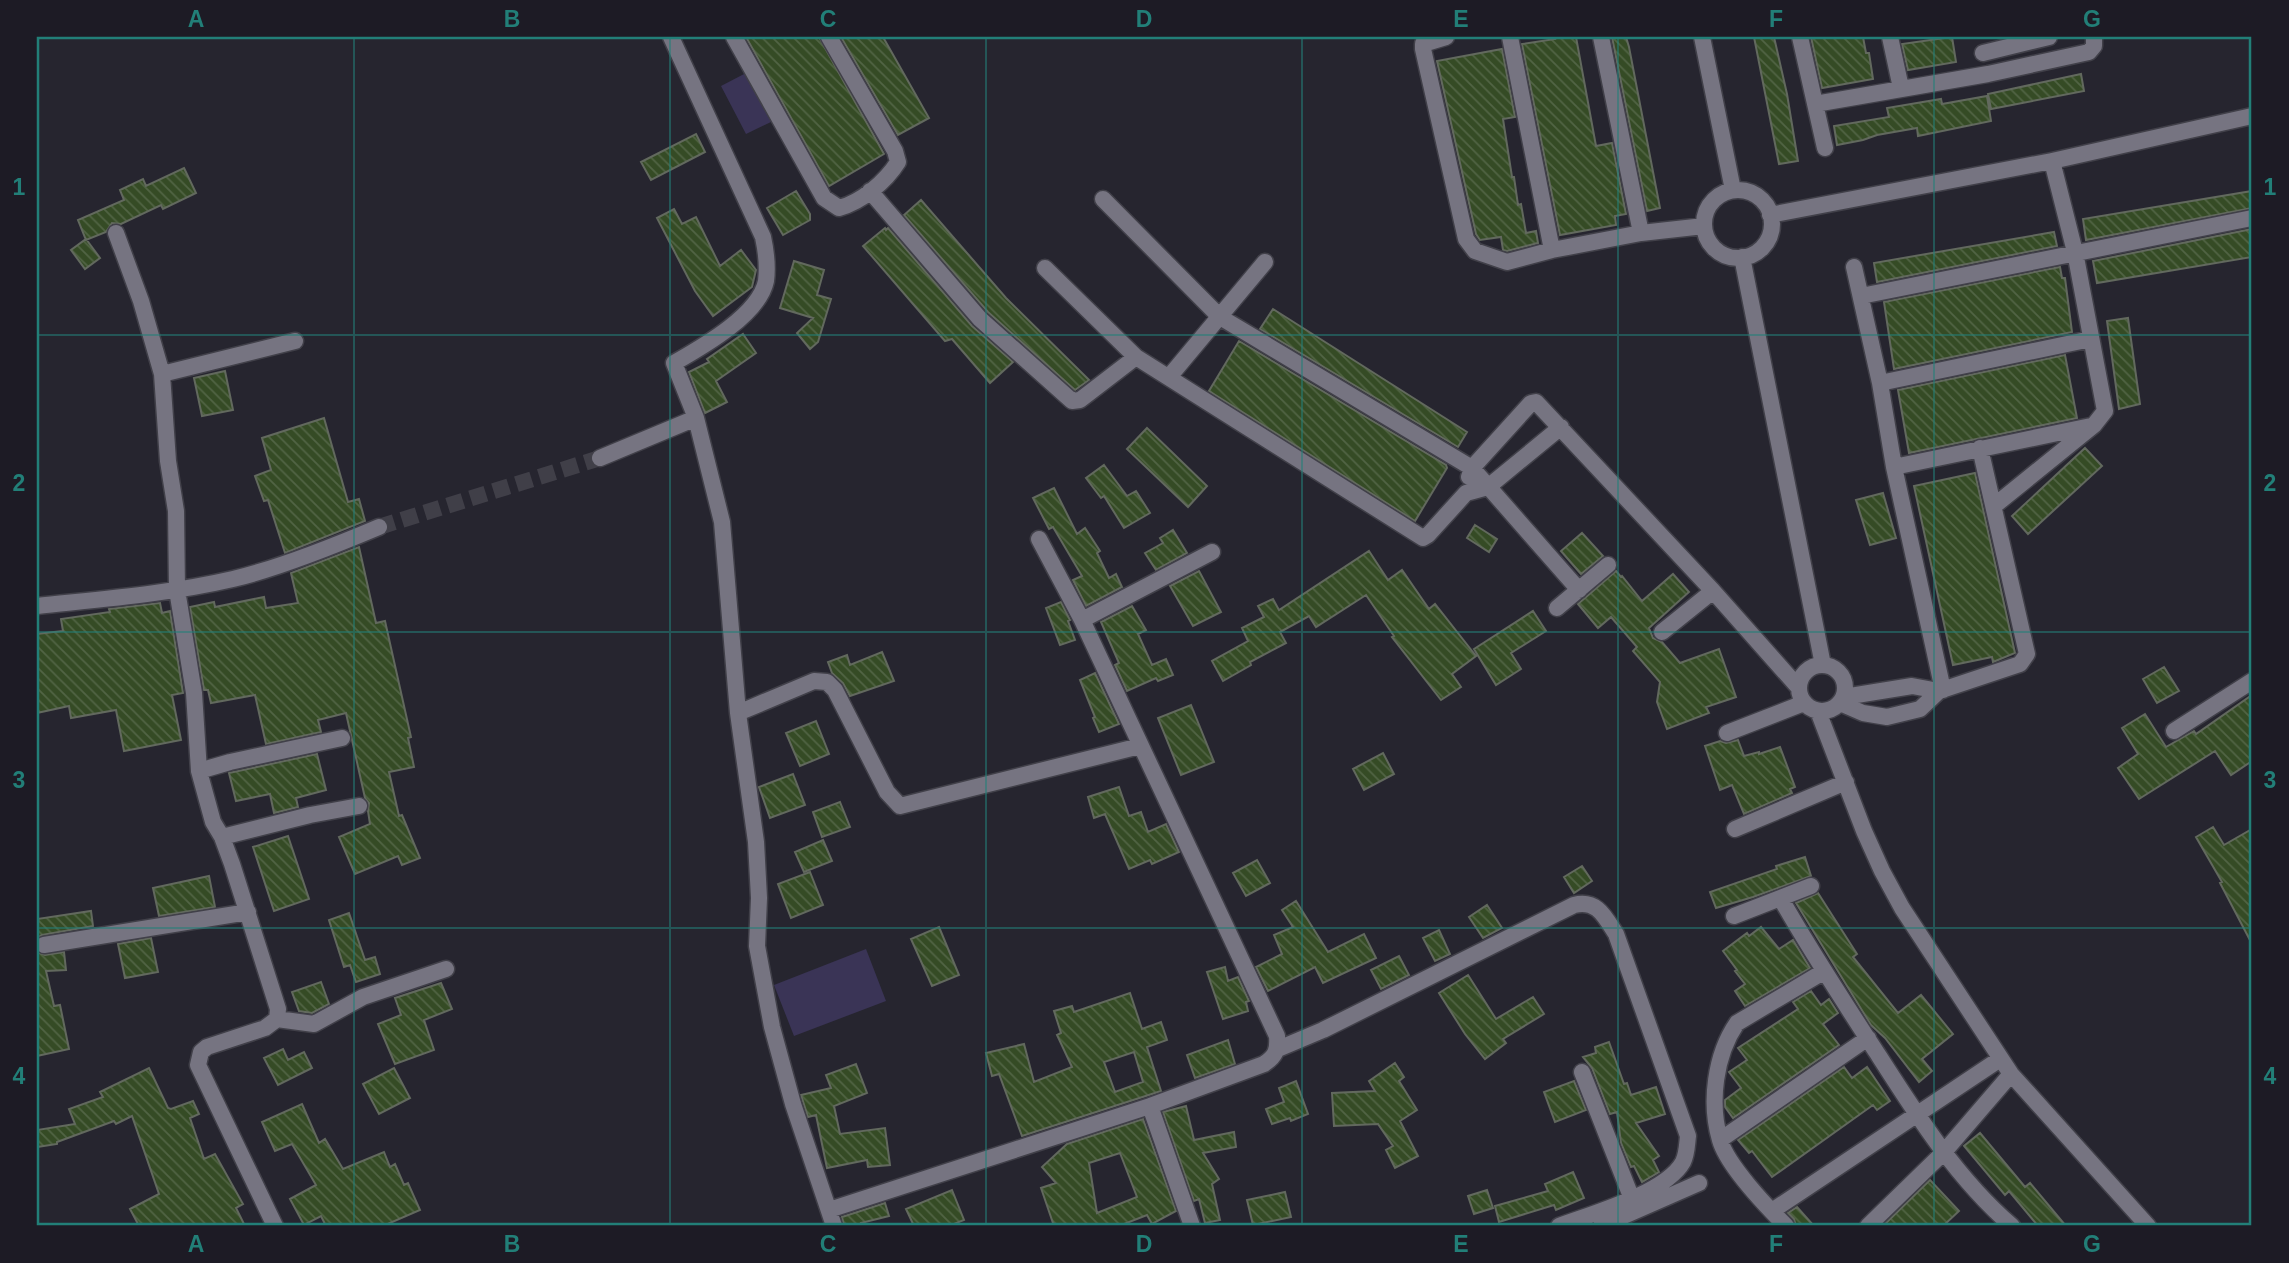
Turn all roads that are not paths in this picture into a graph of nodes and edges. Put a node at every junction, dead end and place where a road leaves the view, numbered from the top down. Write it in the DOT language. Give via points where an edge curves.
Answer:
graph roads {
  1 [pos="671,37"];
  2 [pos="734,37"];
  3 [pos="829,37"];
  4 [pos="1446,37"];
  5 [pos="1510,37"];
  6 [pos="1601,37"];
  7 [pos="1702,37"];
  8 [pos="1800,37"];
  9 [pos="1890,37"];
  10 [pos="2049,37"];
  11 [pos="2094,37"];
  12 [pos="1981,45"];
  13 [pos="1987,74"];
  14 [pos="1901,88"];
  15 [pos="1815,104"];
  16 [pos="2252,117"];
  17 [pos="1825,149"];
  18 [pos="2052,161"];
  19 [pos="1733,190"];
  20 [pos="870,191"];
  21 [pos="1103,200"];
  22 [pos="1770,215"];
  23 [pos="2252,218"];
  24 [pos="1704,226"];
  25 [pos="116,233"];
  26 [pos="1642,233"];
  27 [pos="1552,250"];
  28 [pos="2074,252"];
  29 [pos="1742,257"];
  30 [pos="1265,262"];
  31 [pos="1854,267"];
  32 [pos="1045,268"];
  33 [pos="1861,296"];
  34 [pos="1220,317"];
  35 [pos="2091,339"];
  36 [pos="295,341"];
  37 [pos="1136,357"];
  38 [pos="162,374"];
  39 [pos="1168,377"];
  40 [pos="1880,383"];
  41 [pos="696,418"];
  42 [pos="2094,425"];
  43 [pos="1561,427"];
  44 [pos="1980,448"];
  45 [pos="600,458"];
  46 [pos="1894,467"];
  47 [pos="1472,468"];
  48 [pos="1488,487"];
  49 [pos="1466,493"];
  50 [pos="1994,506"];
  51 [pos="379,527"];
  52 [pos="1039,539"];
  53 [pos="1212,552"];
  54 [pos="1608,565"];
  55 [pos="177,590"];
  56 [pos="1579,590"];
  57 [pos="1713,591"];
  58 [pos="37,607"];
  59 [pos="1557,608"];
  60 [pos="1082,620"];
  61 [pos="1662,632"];
  62 [pos="1823,665"];
  63 [pos="2252,681"];
  64 [pos="1941,690"];
  65 [pos="1807,700"];
  66 [pos="1842,700"];
  67 [pos="738,713"];
  68 [pos="2174,732"];
  69 [pos="1727,733"];
  70 [pos="342,738"];
  71 [pos="1140,746"];
  72 [pos="199,771"];
  73 [pos="1846,782"];
  74 [pos="359,806"];
  75 [pos="1735,829"];
  76 [pos="222,837"];
  77 [pos="1811,886"];
  78 [pos="1781,899"];
  79 [pos="248,912"];
  80 [pos="1734,916"];
  81 [pos="44,945"];
  82 [pos="446,970"];
  83 [pos="1823,971"];
  84 [pos="277,1020"];
  85 [pos="1868,1038"];
  86 [pos="1278,1049"];
  87 [pos="2000,1059"];
  88 [pos="1583,1072"];
  89 [pos="2011,1074"];
  90 [pos="1150,1106"];
  91 [pos="1917,1115"];
  92 [pos="1720,1140"];
  93 [pos="1944,1152"];
  94 [pos="1699,1183"];
  95 [pos="1632,1199"];
  96 [pos="1772,1211"];
  97 [pos="2136,1214"];
  98 [pos="832,1218"];
  99 [pos="2002,1223"];
  100 [pos="275,1226"];
  101 [pos="1192,1226"];
  102 [pos="1559,1226"];
  103 [pos="1601,1226"];
  104 [pos="1786,1226"];
  105 [pos="1868,1226"];
  106 [pos="2124,1226"];
  107 [pos="2148,1226"];
  1 -- 41 [label="street" via="763,237 767,268 765,284 741,317 674,363"];
  2 -- 20 [label="street" via="824,198 839,208"];
  3 -- 20 [label="street" via="898,162"];
  4 -- 27 [label="street" via="1427,41 1423,50 1465,239 1475,251 1507,262"];
  5 -- 27 [label="street"];
  6 -- 26 [label="street"];
  7 -- 19 [label="street"];
  8 -- 15 [label="street"];
  9 -- 14 [label="street"];
  10 -- 12 [label="street"];
  11 -- 13 [label="street" via="2089,52"];
  12 -- 13 [label="street"];
  13 -- 14 [label="street"];
  14 -- 15 [label="street"];
  15 -- 17 [label="street"];
  16 -- 18 [label="street"];
  18 -- 22 [label="street"];
  18 -- 28 [label="street"];
  19 -- 22 [label="street" via="1752,193"];
  19 -- 24 [label="street" via="1710,205"];
  20 -- 37 [label="street" via="981,319 1072,401 1080,400"];
  21 -- 34 [label="street"];
  22 -- 29 [label="street" via="1766,243"];
  23 -- 28 [label="street"];
  24 -- 26 [label="street"];
  24 -- 29 [label="street" via="1715,249"];
  25 -- 38 [label="street"];
  26 -- 27 [label="street"];
  28 -- 33 [label="street"];
  28 -- 35 [label="street"];
  29 -- 62 [label="street"];
  30 -- 34 [label="street"];
  31 -- 33 [label="street"];
  32 -- 37 [label="street"];
  33 -- 40 [label="street"];
  34 -- 39 [label="street"];
  34 -- 47 [label="street"];
  35 -- 40 [label="street"];
  35 -- 42 [label="street" via="2105,411"];
  36 -- 38 [label="street"];
  37 -- 39 [label="street"];
  38 -- 55 [label="street" via="176,511"];
  39 -- 49 [label="street" via="1423,538"];
  40 -- 46 [label="street"];
  41 -- 45 [label="street"];
  41 -- 67 [label="street" via="722,522"];
  42 -- 44 [label="street"];
  42 -- 50 [label="street"];
  43 -- 47 [label="street" via="1540,405 1531,403"];
  43 -- 48 [label="street"];
  43 -- 57 [label="street"];
  44 -- 46 [label="street"];
  44 -- 50 [label="street"];
  46 -- 64 [label="street"];
  47 -- 48 [label="street"];
  47 -- 49 [label="street"];
  48 -- 49 [label="street"];
  48 -- 56 [label="street"];
  50 -- 64 [label="street" via="2027,654 2020,664"];
  51 -- 55 [label="street" via="235,579"];
  52 -- 60 [label="street"];
  53 -- 60 [label="street"];
  54 -- 56 [label="street"];
  55 -- 58 [label="street"];
  55 -- 72 [label="street" via="194,693"];
  56 -- 59 [label="street"];
  57 -- 61 [label="street"];
  57 -- 65 [label="street"];
  60 -- 71 [label="street"];
  62 -- 65 [label="street" via="1804,673"];
  62 -- 66 [label="street" via="1840,673"];
  63 -- 68 [label="street"];
  64 -- 66 [label="street" via="1912,686"];
  64 -- 66 [label="street" via="1920,709 1888,717 1863,713"];
  65 -- 66 [label="street" via="1826,711"];
  65 -- 69 [label="street"];
  65 -- 73 [label="street"];
  67 -- 71 [label="street" via="814,681 827,682 887,792 900,806"];
  67 -- 98 [label="street" via="756,842 757,946 772,1027"];
  70 -- 72 [label="street"];
  71 -- 86 [label="street" via="1277,1036"];
  72 -- 76 [label="street" via="213,822"];
  73 -- 75 [label="street"];
  73 -- 87 [label="street" via="1902,908"];
  74 -- 76 [label="street"];
  76 -- 79 [label="street"];
  77 -- 78 [label="street"];
  78 -- 80 [label="street"];
  78 -- 83 [label="street"];
  79 -- 81 [label="street"];
  79 -- 84 [label="street" via="275,994"];
  82 -- 84 [label="street" via="363,997 314,1024"];
  83 -- 85 [label="street"];
  83 -- 92 [label="street" via="1748,1015 1729,1034 1718,1066"];
  84 -- 100 [label="street" via="207,1047 198,1059"];
  85 -- 91 [label="street"];
  85 -- 92 [label="street"];
  86 -- 90 [label="street" via="1264,1064"];
  86 -- 95 [label="street" via="1574,905 1594,905 1616,933 1688,1136 1682,1163 1671,1176"];
  87 -- 89 [label="street"];
  87 -- 91 [label="street"];
  88 -- 95 [label="street"];
  89 -- 93 [label="street"];
  89 -- 97 [label="street"];
  90 -- 98 [label="street"];
  90 -- 101 [label="street"];
  91 -- 93 [label="street"];
  91 -- 96 [label="street"];
  92 -- 96 [label="street" via="1729,1159"];
  93 -- 99 [label="street"];
  93 -- 105 [label="street"];
  94 -- 103 [label="street"];
  95 -- 102 [label="street"];
  96 -- 104 [label="street"];
  97 -- 106 [label="street"];
  97 -- 107 [label="street"];
}
